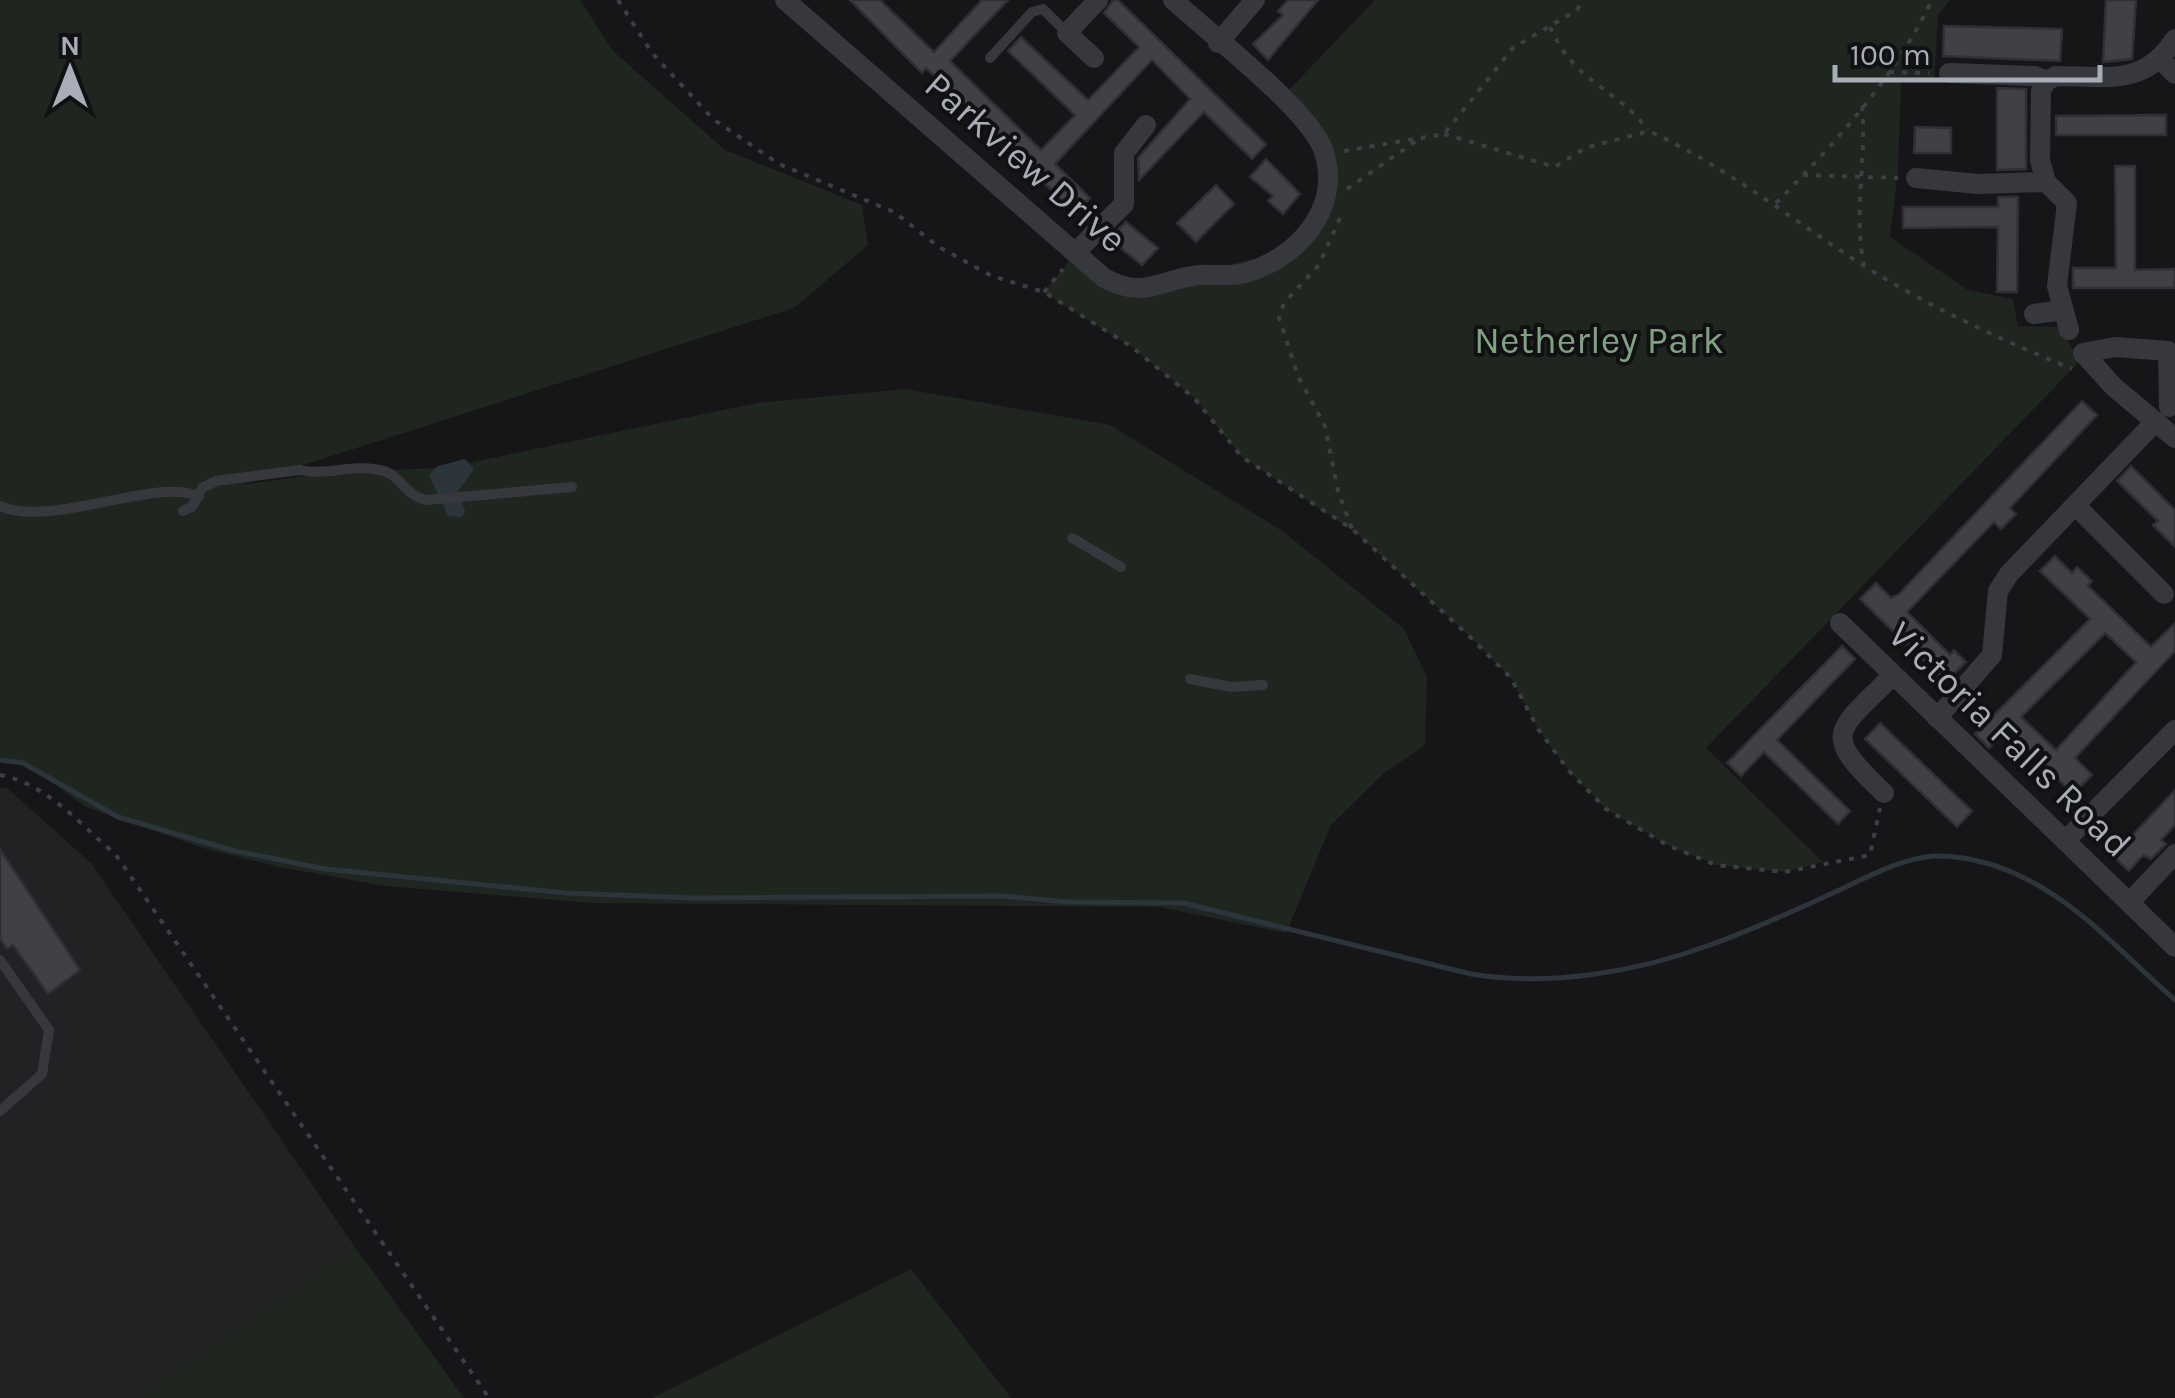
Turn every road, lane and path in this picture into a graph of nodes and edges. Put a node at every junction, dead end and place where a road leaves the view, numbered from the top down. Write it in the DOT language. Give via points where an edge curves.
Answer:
graph roads {
  1 [pos="618,0"];
  2 [pos="785,0"];
  3 [pos="1098,0"];
  4 [pos="1173,0"];
  5 [pos="1255,0"];
  6 [pos="1582,0"];
  7 [pos="1932,0"];
  8 [pos="1550,27"];
  9 [pos="1067,33"];
  10 [pos="2175,39"];
  11 [pos="1218,42"];
  12 [pos="990,58"];
  13 [pos="1094,58"];
  14 [pos="2167,67"];
  15 [pos="1889,72"];
  16 [pos="1949,73"];
  17 [pos="2046,81"];
  18 [pos="1862,106"];
  19 [pos="1146,124"];
  20 [pos="1649,131"];
  21 [pos="1444,134"];
  22 [pos="1416,141"];
  23 [pos="1324,153"];
  24 [pos="1803,175"];
  25 [pos="1865,175"];
  26 [pos="1916,178"];
  27 [pos="2046,182"];
  28 [pos="1336,190"];
  29 [pos="1776,203"];
  30 [pos="1343,205"];
  31 [pos="1075,253"];
  32 [pos="1864,266"];
  33 [pos="1044,292"];
  34 [pos="2034,314"];
  35 [pos="2081,373"];
  36 [pos="2175,438"];
  37 [pos="572,486"];
  38 [pos="199,497"];
  39 [pos="2075,505"];
  40 [pos="0,506"];
  41 [pos="183,511"];
  42 [pos="1352,529"];
  43 [pos="1072,538"];
  44 [pos="1122,567"];
  45 [pos="2164,594"];
  46 [pos="1840,623"];
  47 [pos="1892,674"];
  48 [pos="1190,679"];
  49 [pos="1263,685"];
  50 [pos="1938,718"];
  51 [pos="2175,730"];
  52 [pos="0,775"];
  53 [pos="1884,793"];
  54 [pos="2065,841"];
  55 [pos="2175,854"];
  56 [pos="2129,903"];
  57 [pos="2175,947"];
  58 [pos="0,960"];
  59 [pos="0,1111"];
  60 [pos="489,1398"];
  1 -- 33 [label="path" via="652,54 713,119 779,164 894,212 992,276"];
  2 -- 31 [label="street, Parkview Drive"];
  3 -- 9 [label="street"];
  4 -- 11 [label="street"];
  5 -- 11 [label="street"];
  6 -- 8 [label="path"];
  7 -- 15 [label="path"];
  8 -- 20 [label="path" via="1563,57"];
  8 -- 21 [label="path" via="1513,48"];
  9 -- 12 [label="lane" via="1043,10 1032,12"];
  9 -- 13 [label="street"];
  10 -- 14 [label="street"];
  11 -- 23 [label="street" via="1309,124"];
  14 -- 17 [label="street"];
  15 -- 16 [label="path"];
  15 -- 18 [label="path"];
  16 -- 17 [label="street"];
  17 -- 27 [label="street" via="2040,160"];
  18 -- 24 [label="path"];
  18 -- 25 [label="path"];
  19 -- 31 [label="street" via="1124,153 1124,204"];
  20 -- 21 [label="path" via="1584,148 1555,167"];
  20 -- 29 [label="path"];
  21 -- 22 [label="path"];
  22 -- 23 [label="path"];
  22 -- 28 [label="path"];
  23 -- 28 [label="street"];
  24 -- 25 [label="path"];
  24 -- 29 [label="path"];
  25 -- 26 [label="path"];
  25 -- 32 [label="path"];
  26 -- 27 [label="street"];
  27 -- 34 [label="street" via="2068,203 2057,286 2066,320"];
  28 -- 31 [label="street, Parkview Drive" via="1295,249 1240,275 1202,275 1127,290"];
  29 -- 32 [label="path"];
  30 -- 42 [label="path" via="1328,250 1279,318 1298,376 1325,426"];
  31 -- 33 [label="path"];
  32 -- 35 [label="path"];
  33 -- 42 [label="path" via="1132,346 1194,398 1242,457"];
  36 -- 39 [label="street" via="2162,414"];
  37 -- 38 [label="lane" via="417,498 392,473 363,468 224,479 206,484"];
  38 -- 40 [label="lane" via="176,490 64,510"];
  38 -- 41 [label="lane"];
  39 -- 45 [label="street" via="2131,575"];
  39 -- 50 [label="street" via="2009,574 1998,592 1992,655"];
  42 -- 53 [label="path" via="1511,678 1568,771 1606,809 1667,845 1716,865 1785,872 1870,856"];
  43 -- 44 [label="lane"];
  46 -- 47 [label="street, Victoria Falls Road"];
  47 -- 50 [label="street, Victoria Falls Road"];
  47 -- 53 [label="street" via="1832,735"];
  48 -- 49 [label="lane"];
  50 -- 54 [label="street, Victoria Falls Road"];
  51 -- 54 [label="street"];
  52 -- 60 [label="path" via="44,793 116,855"];
  54 -- 56 [label="street, Victoria Falls Road"];
  55 -- 56 [label="street"];
  56 -- 57 [label="street, Victoria Falls Road"];
  58 -- 59 [label="lane" via="50,1030 42,1074"];
}
